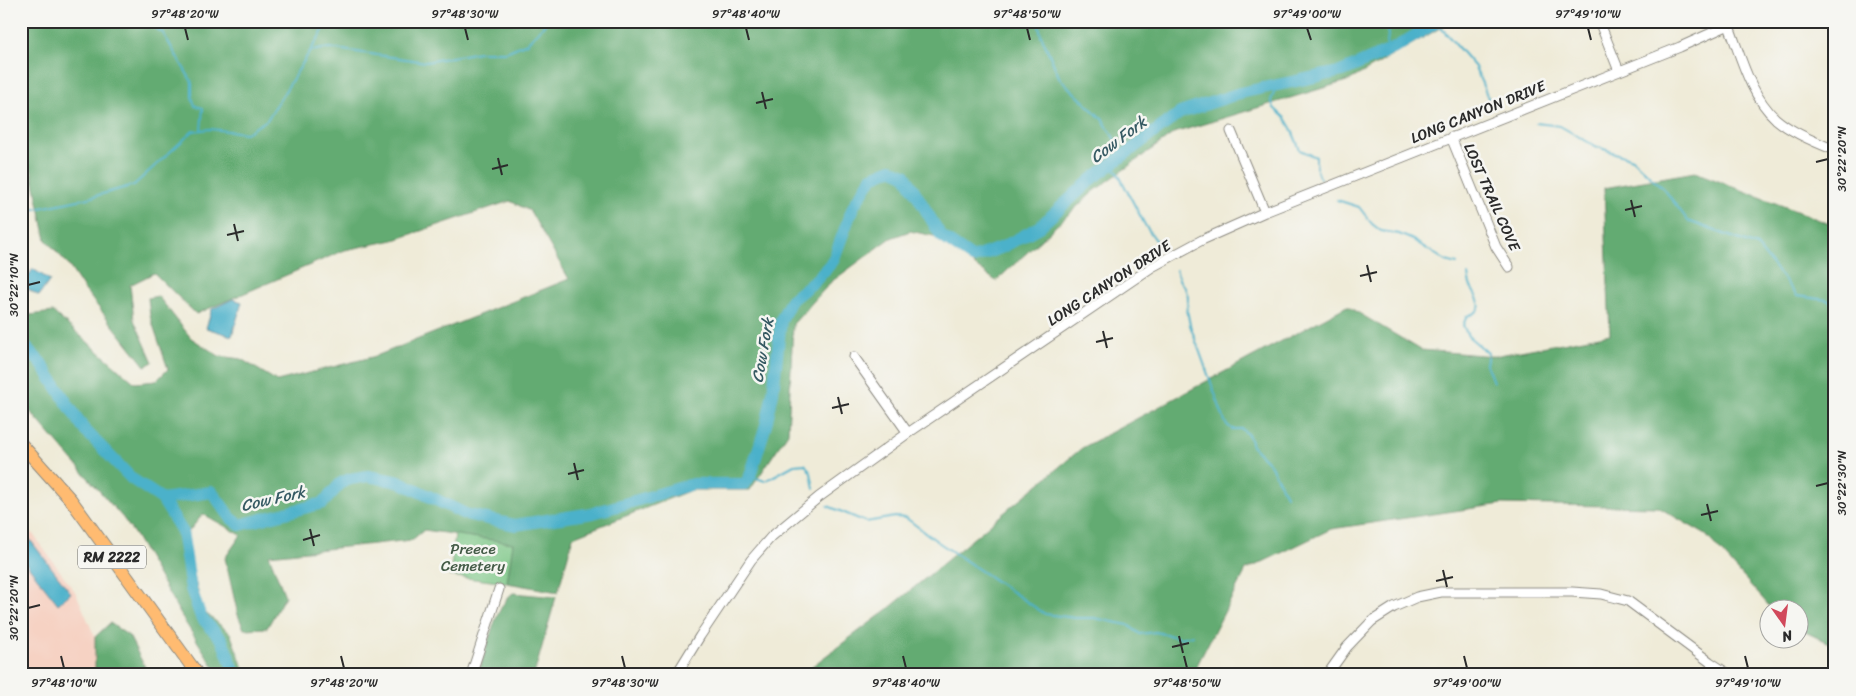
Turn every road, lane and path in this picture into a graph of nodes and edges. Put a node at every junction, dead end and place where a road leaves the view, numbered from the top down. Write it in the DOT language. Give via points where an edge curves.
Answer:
graph roads {
  1 [pos="1598,21"];
  2 [pos="1733,23"];
  3 [pos="1619,71"];
  4 [pos="1231,131"];
  5 [pos="1451,137"];
  6 [pos="1835,150"];
  7 [pos="1266,212"];
  8 [pos="1509,267"];
  9 [pos="854,357"];
  10 [pos="908,433"];
  11 [pos="21,444"];
  12 [pos="499,588"];
  13 [pos="198,675"];
  14 [pos="471,675"];
  15 [pos="676,675"];
  16 [pos="1327,675"];
  17 [pos="1730,675"];
  1 -- 3 [label="street"];
  2 -- 3 [label="street, LONG CANYON DRIVE"];
  2 -- 6 [label="street" via="1755,91 1766,108 1777,120"];
  3 -- 5 [label="street, LONG CANYON DRIVE"];
  4 -- 7 [label="street"];
  5 -- 7 [label="street, LONG CANYON DRIVE"];
  5 -- 8 [label="street, LOST TRAIL COVE" via="1496,247"];
  7 -- 10 [label="street, LONG CANYON DRIVE" via="1202,240 1152,267"];
  9 -- 10 [label="street"];
  10 -- 15 [label="street, LONG CANYON DRIVE" via="819,497 771,537 726,596"];
  11 -- 13 [label="main road, RM 2222" via="71,500"];
  12 -- 14 [label="street"];
  16 -- 17 [label="street" via="1347,647 1372,621 1417,597 1441,592 1572,592 1601,594 1628,601"];
}
